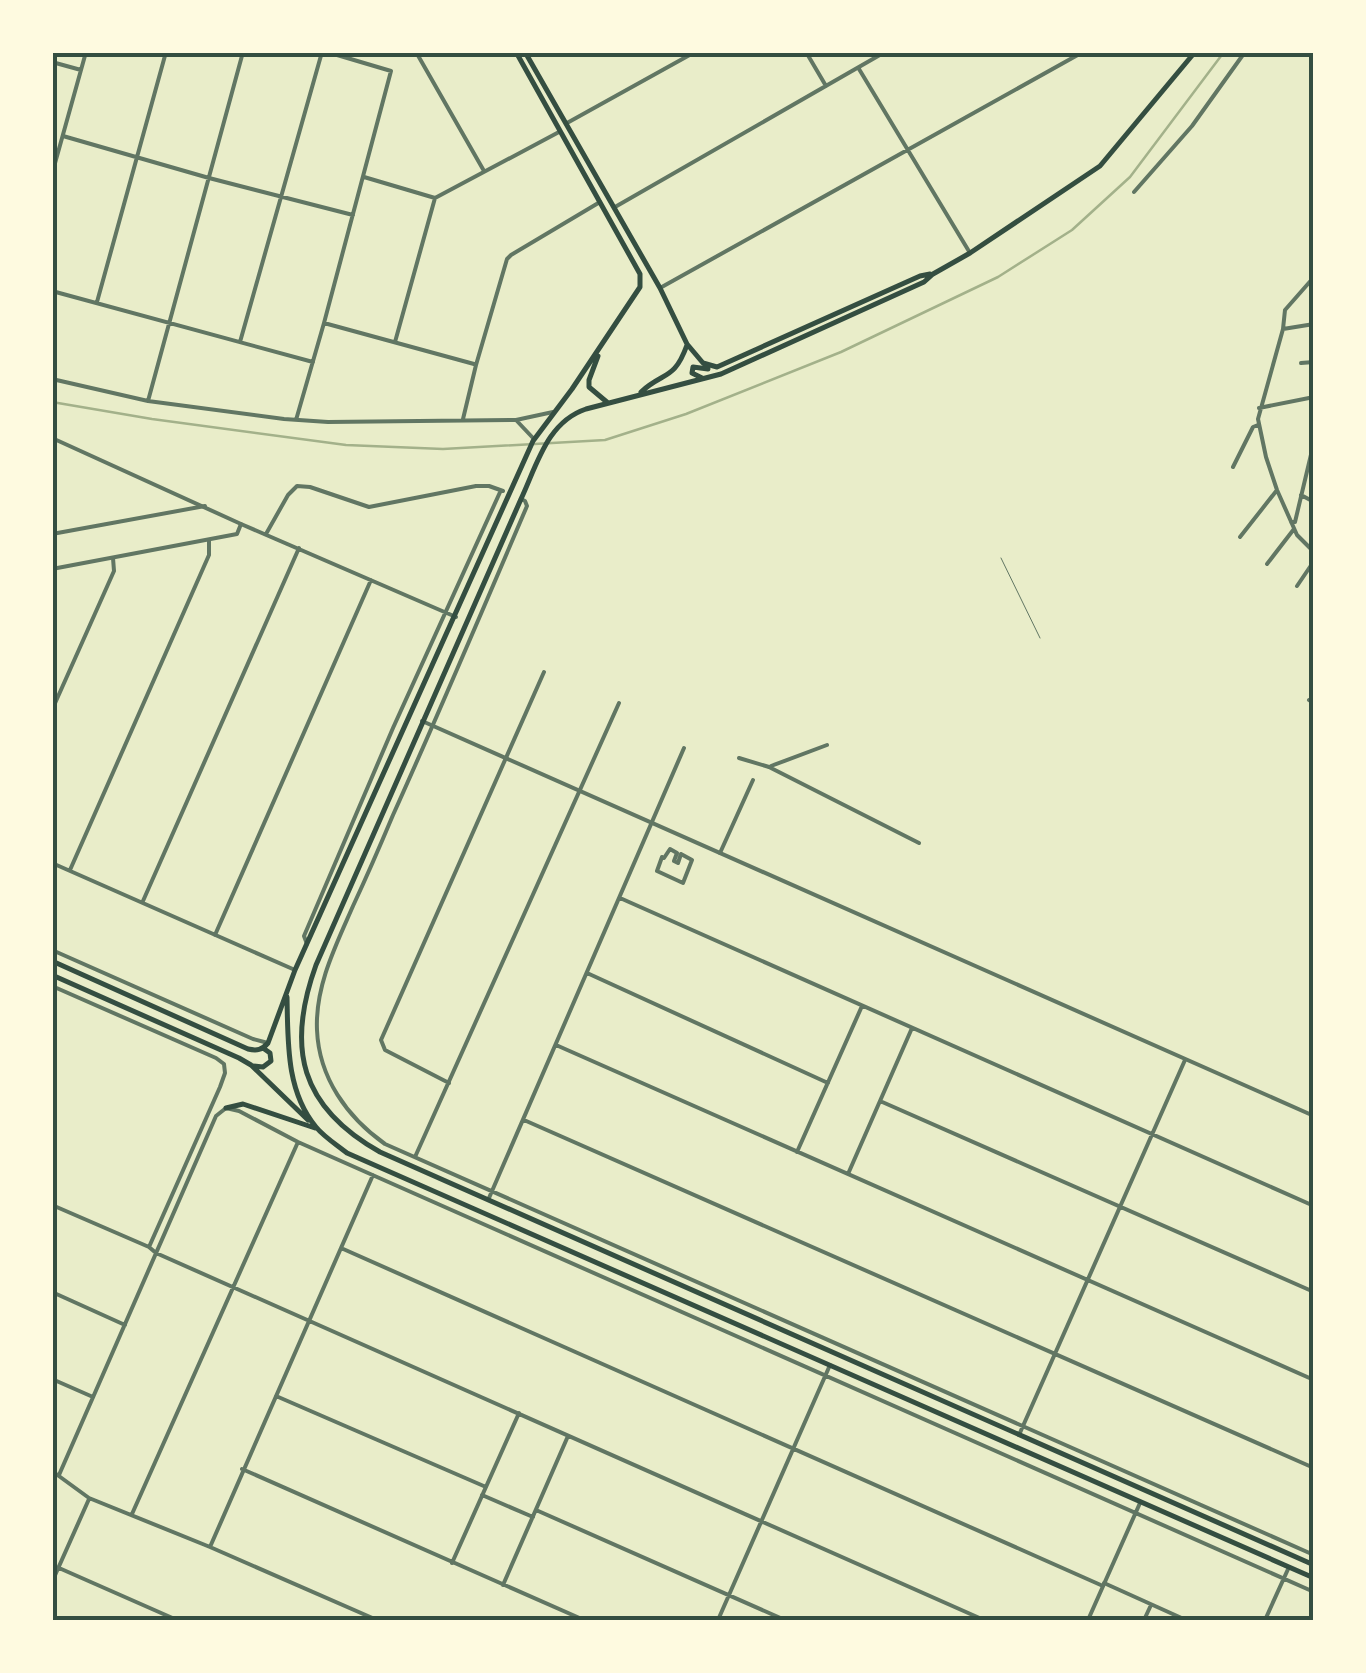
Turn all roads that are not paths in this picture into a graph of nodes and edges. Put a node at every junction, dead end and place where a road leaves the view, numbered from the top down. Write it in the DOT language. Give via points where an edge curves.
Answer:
graph roads {
  1 [pos="86,52"];
  2 [pos="166,52"];
  3 [pos="243,52"];
  4 [pos="324,52"];
  5 [pos="416,52"];
  6 [pos="516,52"];
  7 [pos="525,52"];
  8 [pos="695,52"];
  9 [pos="806,52"];
  10 [pos="884,52"];
  11 [pos="1083,52"];
  12 [pos="1245,52"];
  13 [pos="1190,55"];
  14 [pos="52,62"];
  15 [pos="859,68"];
  16 [pos="81,70"];
  17 [pos="826,86"];
  18 [pos="565,124"];
  19 [pos="560,132"];
  20 [pos="63,136"];
  21 [pos="906,150"];
  22 [pos="137,157"];
  23 [pos="484,171"];
  24 [pos="52,174"];
  25 [pos="364,177"];
  26 [pos="209,178"];
  27 [pos="1134,192"];
  28 [pos="281,198"];
  29 [pos="435,198"];
  30 [pos="600,202"];
  31 [pos="614,207"];
  32 [pos="353,216"];
  33 [pos="970,253"];
  34 [pos="933,274"];
  35 [pos="1314,276"];
  36 [pos="660,288"];
  37 [pos="52,291"];
  38 [pos="97,302"];
  39 [pos="170,322"];
  40 [pos="324,323"];
  41 [pos="1314,324"];
  42 [pos="1283,329"];
  43 [pos="240,342"];
  44 [pos="395,342"];
  45 [pos="687,344"];
  46 [pos="600,348"];
  47 [pos="313,362"];
  48 [pos="1314,362"];
  49 [pos="1301,363"];
  50 [pos="476,365"];
  51 [pos="717,367"];
  52 [pos="52,379"];
  53 [pos="704,379"];
  54 [pos="639,394"];
  55 [pos="1314,397"];
  56 [pos="148,401"];
  57 [pos="608,403"];
  58 [pos="1259,408"];
  59 [pos="554,412"];
  60 [pos="296,420"];
  61 [pos="463,420"];
  62 [pos="516,420"];
  63 [pos="1258,425"];
  64 [pos="52,438"];
  65 [pos="534,440"];
  66 [pos="1314,442"];
  67 [pos="1233,467"];
  68 [pos="501,490"];
  69 [pos="1277,490"];
  70 [pos="510,494"];
  71 [pos="1302,495"];
  72 [pos="521,499"];
  73 [pos="1314,502"];
  74 [pos="205,506"];
  75 [pos="1292,522"];
  76 [pos="241,524"];
  77 [pos="1294,529"];
  78 [pos="55,531"];
  79 [pos="266,534"];
  80 [pos="1240,537"];
  81 [pos="209,541"];
  82 [pos="299,548"];
  83 [pos="1314,552"];
  84 [pos="113,558"];
  85 [pos="1001,558"];
  86 [pos="1314,561"];
  87 [pos="1266,564"];
  88 [pos="52,569"];
  89 [pos="371,580"];
  90 [pos="1297,586"];
  91 [pos="445,613"];
  92 [pos="456,617"];
  93 [pos="1040,638"];
  94 [pos="544,672"];
  95 [pos="619,703"];
  96 [pos="52,710"];
  97 [pos="422,721"];
  98 [pos="433,726"];
  99 [pos="393,728"];
  100 [pos="404,733"];
  101 [pos="827,745"];
  102 [pos="684,748"];
  103 [pos="506,758"];
  104 [pos="738,758"];
  105 [pos="769,767"];
  106 [pos="753,780"];
  107 [pos="578,790"];
  108 [pos="652,823"];
  109 [pos="919,842"];
  110 [pos="670,849"];
  111 [pos="720,854"];
  112 [pos="52,863"];
  113 [pos="70,870"];
  114 [pos="620,898"];
  115 [pos="143,902"];
  116 [pos="215,935"];
  117 [pos="307,944"];
  118 [pos="52,950"];
  119 [pos="322,951"];
  120 [pos="331,956"];
  121 [pos="52,961"];
  122 [pos="295,970"];
  123 [pos="587,974"];
  124 [pos="52,975"];
  125 [pos="52,986"];
  126 [pos="288,994"];
  127 [pos="862,1006"];
  128 [pos="912,1028"];
  129 [pos="556,1045"];
  130 [pos="266,1046"];
  131 [pos="1186,1060"];
  132 [pos="250,1066"];
  133 [pos="828,1083"];
  134 [pos="449,1084"];
  135 [pos="880,1101"];
  136 [pos="226,1108"];
  137 [pos="1314,1116"];
  138 [pos="524,1120"];
  139 [pos="318,1129"];
  140 [pos="1152,1135"];
  141 [pos="298,1142"];
  142 [pos="385,1144"];
  143 [pos="380,1152"];
  144 [pos="797,1152"];
  145 [pos="415,1157"];
  146 [pos="848,1174"];
  147 [pos="373,1175"];
  148 [pos="493,1191"];
  149 [pos="488,1201"];
  150 [pos="52,1204"];
  151 [pos="1314,1206"];
  152 [pos="1120,1209"];
  153 [pos="149,1247"];
  154 [pos="342,1248"];
  155 [pos="156,1253"];
  156 [pos="1088,1281"];
  157 [pos="232,1288"];
  158 [pos="52,1292"];
  159 [pos="1314,1292"];
  160 [pos="309,1323"];
  161 [pos="125,1325"];
  162 [pos="1056,1354"];
  163 [pos="830,1366"];
  164 [pos="825,1375"];
  165 [pos="52,1379"];
  166 [pos="1314,1380"];
  167 [pos="276,1396"];
  168 [pos="93,1397"];
  169 [pos="518,1414"];
  170 [pos="1024,1425"];
  171 [pos="1019,1435"];
  172 [pos="568,1436"];
  173 [pos="793,1448"];
  174 [pos="1314,1468"];
  175 [pos="242,1469"];
  176 [pos="54,1473"];
  177 [pos="486,1488"];
  178 [pos="482,1496"];
  179 [pos="89,1498"];
  180 [pos="1140,1502"];
  181 [pos="536,1510"];
  182 [pos="1135,1512"];
  183 [pos="132,1514"];
  184 [pos="533,1517"];
  185 [pos="760,1522"];
  186 [pos="210,1546"];
  187 [pos="1314,1555"];
  188 [pos="452,1563"];
  189 [pos="1314,1565"];
  190 [pos="59,1568"];
  191 [pos="1289,1568"];
  192 [pos="1314,1578"];
  193 [pos="1284,1579"];
  194 [pos="52,1582"];
  195 [pos="503,1585"];
  196 [pos="1104,1585"];
  197 [pos="1314,1592"];
  198 [pos="729,1596"];
  199 [pos="1151,1605"];
  200 [pos="177,1620"];
  201 [pos="377,1620"];
  202 [pos="584,1620"];
  203 [pos="718,1620"];
  204 [pos="784,1620"];
  205 [pos="984,1620"];
  206 [pos="1088,1620"];
  207 [pos="1144,1620"];
  208 [pos="1185,1620"];
  209 [pos="1265,1620"];
  1 -- 16 [label="street"];
  2 -- 22 [label="street"];
  3 -- 26 [label="street"];
  4 -- 25 [label="street" via="391,70"];
  4 -- 28 [label="street"];
  5 -- 23 [label="street"];
  6 -- 19 [label="main road"];
  7 -- 18 [label="main road"];
  8 -- 18 [label="street"];
  9 -- 17 [label="street"];
  10 -- 15 [label="street"];
  11 -- 21 [label="street"];
  12 -- 27 [label="street"];
  13 -- 33 [label="main road" via="1100,166"];
  14 -- 16 [label="street"];
  15 -- 17 [label="street"];
  15 -- 21 [label="street"];
  16 -- 20 [label="street"];
  17 -- 31 [label="street"];
  18 -- 31 [label="main road"];
  19 -- 23 [label="street"];
  19 -- 30 [label="main road"];
  20 -- 22 [label="street"];
  20 -- 24 [label="street"];
  21 -- 33 [label="street"];
  21 -- 36 [label="street"];
  22 -- 26 [label="street"];
  22 -- 38 [label="street"];
  23 -- 29 [label="street"];
  25 -- 29 [label="street"];
  25 -- 32 [label="street"];
  26 -- 28 [label="street"];
  26 -- 39 [label="street"];
  28 -- 32 [label="street"];
  28 -- 43 [label="street"];
  29 -- 44 [label="street"];
  30 -- 46 [label="main road" via="641,283"];
  30 -- 50 [label="street" via="510,254"];
  31 -- 36 [label="main road"];
  32 -- 40 [label="street"];
  33 -- 34 [label="main road"];
  34 -- 51 [label="main road"];
  34 -- 53 [label="main road"];
  35 -- 42 [label="street" via="1285,310"];
  36 -- 45 [label="main road"];
  37 -- 38 [label="street"];
  38 -- 39 [label="street"];
  39 -- 43 [label="street"];
  39 -- 56 [label="street"];
  40 -- 44 [label="street"];
  40 -- 47 [label="street"];
  41 -- 42 [label="street"];
  42 -- 58 [label="street"];
  43 -- 47 [label="street"];
  44 -- 50 [label="street"];
  45 -- 51 [label="main road" via="703,363"];
  45 -- 54 [label="main road" via="674,370"];
  46 -- 57 [label="main road" via="589,383"];
  46 -- 59 [label="main road"];
  47 -- 60 [label="street"];
  48 -- 49 [label="street"];
  50 -- 61 [label="street"];
  51 -- 53 [label="main road" via="692,367"];
  52 -- 56 [label="street"];
  53 -- 54 [label="main road"];
  54 -- 57 [label="main road"];
  55 -- 58 [label="street"];
  56 -- 60 [label="street"];
  57 -- 72 [label="main road" via="568,417 550,436"];
  58 -- 63 [label="street"];
  59 -- 62 [label="street"];
  59 -- 65 [label="main road"];
  60 -- 61 [label="street"];
  61 -- 62 [label="street"];
  62 -- 65 [label="street"];
  63 -- 67 [label="street"];
  63 -- 69 [label="street"];
  64 -- 74 [label="street"];
  65 -- 70 [label="main road"];
  66 -- 71 [label="street"];
  68 -- 70 [label="street"];
  68 -- 79 [label="street" via="476,486 370,507 297,486"];
  68 -- 91 [label="street"];
  69 -- 75 [label="street"];
  69 -- 80 [label="street"];
  70 -- 92 [label="main road"];
  71 -- 73 [label="street"];
  71 -- 75 [label="street"];
  72 -- 97 [label="main road"];
  72 -- 98 [label="street" via="526,506"];
  74 -- 76 [label="street"];
  74 -- 78 [label="street"];
  75 -- 77 [label="street"];
  76 -- 79 [label="street"];
  76 -- 81 [label="street" via="237,534"];
  77 -- 83 [label="street"];
  77 -- 87 [label="street"];
  79 -- 82 [label="street"];
  81 -- 84 [label="street"];
  81 -- 113 [label="street"];
  82 -- 89 [label="street"];
  82 -- 115 [label="street"];
  84 -- 88 [label="street"];
  84 -- 96 [label="street" via="114,572"];
  85 -- 93 [label="lane"];
  86 -- 90 [label="street"];
  89 -- 91 [label="street"];
  89 -- 116 [label="street"];
  91 -- 92 [label="street"];
  91 -- 99 [label="street"];
  92 -- 100 [label="main road"];
  94 -- 103 [label="street"];
  95 -- 107 [label="street"];
  97 -- 98 [label="street"];
  97 -- 119 [label="main road"];
  98 -- 103 [label="street"];
  98 -- 120 [label="street"];
  99 -- 100 [label="street"];
  99 -- 117 [label="street" via="304,936"];
  100 -- 117 [label="main road"];
  101 -- 105 [label="street"];
  102 -- 108 [label="street"];
  103 -- 107 [label="street"];
  103 -- 134 [label="street" via="381,1040 384,1050"];
  104 -- 105 [label="street"];
  105 -- 109 [label="street"];
  106 -- 111 [label="street"];
  107 -- 108 [label="street"];
  107 -- 134 [label="street"];
  108 -- 111 [label="street"];
  108 -- 114 [label="street"];
  110 -- 110 [label="street" via="678,853 674,861 682,854 692,860 682,883 657,871"];
  111 -- 131 [label="street"];
  112 -- 113 [label="street"];
  113 -- 115 [label="street"];
  114 -- 123 [label="street"];
  114 -- 127 [label="street"];
  115 -- 116 [label="street"];
  116 -- 122 [label="street"];
  117 -- 122 [label="main road"];
  118 -- 130 [label="street"];
  119 -- 120 [label="street"];
  119 -- 143 [label="main road" via="302,1019 305,1070 336,1120"];
  120 -- 142 [label="street" via="318,1000 320,1054 342,1103"];
  121 -- 130 [label="main road" via="248,1049"];
  122 -- 126 [label="main road"];
  123 -- 129 [label="street"];
  123 -- 133 [label="street"];
  124 -- 132 [label="main road"];
  125 -- 153 [label="street" via="224,1064"];
  126 -- 130 [label="main road"];
  126 -- 139 [label="main road" via="290,1066"];
  127 -- 128 [label="street"];
  127 -- 133 [label="street"];
  128 -- 135 [label="street"];
  128 -- 140 [label="street"];
  129 -- 138 [label="street"];
  129 -- 144 [label="street"];
  130 -- 132 [label="main road" via="271,1061"];
  131 -- 137 [label="street"];
  131 -- 140 [label="street"];
  132 -- 139 [label="main road"];
  133 -- 144 [label="street"];
  134 -- 145 [label="street"];
  135 -- 146 [label="street"];
  135 -- 152 [label="street"];
  136 -- 139 [label="main road" via="243,1104"];
  136 -- 141 [label="street"];
  136 -- 155 [label="street" via="216,1116"];
  138 -- 148 [label="street"];
  138 -- 162 [label="street"];
  139 -- 163 [label="main road" via="347,1153"];
  140 -- 151 [label="street"];
  140 -- 152 [label="street"];
  141 -- 147 [label="street"];
  141 -- 157 [label="street"];
  142 -- 143 [label="street"];
  142 -- 145 [label="street"];
  143 -- 149 [label="main road"];
  144 -- 146 [label="street"];
  145 -- 148 [label="street"];
  146 -- 156 [label="street"];
  147 -- 154 [label="street"];
  147 -- 164 [label="street"];
  148 -- 149 [label="street"];
  148 -- 170 [label="street"];
  149 -- 171 [label="main road"];
  150 -- 153 [label="street"];
  152 -- 156 [label="street"];
  152 -- 159 [label="street"];
  153 -- 155 [label="street"];
  154 -- 160 [label="street"];
  154 -- 173 [label="street"];
  155 -- 157 [label="street"];
  155 -- 161 [label="street"];
  156 -- 162 [label="street"];
  156 -- 166 [label="street"];
  157 -- 160 [label="street"];
  157 -- 183 [label="street"];
  158 -- 161 [label="street"];
  160 -- 167 [label="street"];
  160 -- 169 [label="street"];
  161 -- 168 [label="street"];
  162 -- 170 [label="street"];
  162 -- 174 [label="street"];
  163 -- 164 [label="street"];
  163 -- 180 [label="main road"];
  164 -- 173 [label="street"];
  164 -- 182 [label="street"];
  165 -- 168 [label="street"];
  167 -- 175 [label="street"];
  167 -- 177 [label="street"];
  168 -- 176 [label="street"];
  169 -- 172 [label="street"];
  169 -- 177 [label="street"];
  170 -- 171 [label="street"];
  170 -- 187 [label="street"];
  171 -- 189 [label="main road"];
  172 -- 181 [label="street"];
  172 -- 185 [label="street"];
  173 -- 185 [label="street"];
  173 -- 196 [label="street"];
  175 -- 186 [label="street"];
  175 -- 188 [label="street"];
  176 -- 179 [label="street"];
  177 -- 178 [label="street"];
  178 -- 184 [label="street"];
  178 -- 188 [label="street"];
  179 -- 183 [label="street"];
  179 -- 190 [label="street"];
  180 -- 182 [label="street"];
  180 -- 191 [label="main road"];
  181 -- 184 [label="street"];
  181 -- 198 [label="street"];
  182 -- 193 [label="street"];
  182 -- 196 [label="street"];
  183 -- 186 [label="street"];
  184 -- 195 [label="street"];
  185 -- 198 [label="street"];
  185 -- 205 [label="street"];
  186 -- 201 [label="street"];
  188 -- 195 [label="street"];
  190 -- 194 [label="street"];
  190 -- 200 [label="street"];
  191 -- 192 [label="main road"];
  191 -- 193 [label="street"];
  193 -- 197 [label="street"];
  193 -- 209 [label="street"];
  195 -- 202 [label="street"];
  196 -- 199 [label="street"];
  196 -- 206 [label="street"];
  198 -- 203 [label="street"];
  198 -- 204 [label="street"];
  199 -- 207 [label="street"];
  199 -- 208 [label="street"];
}
